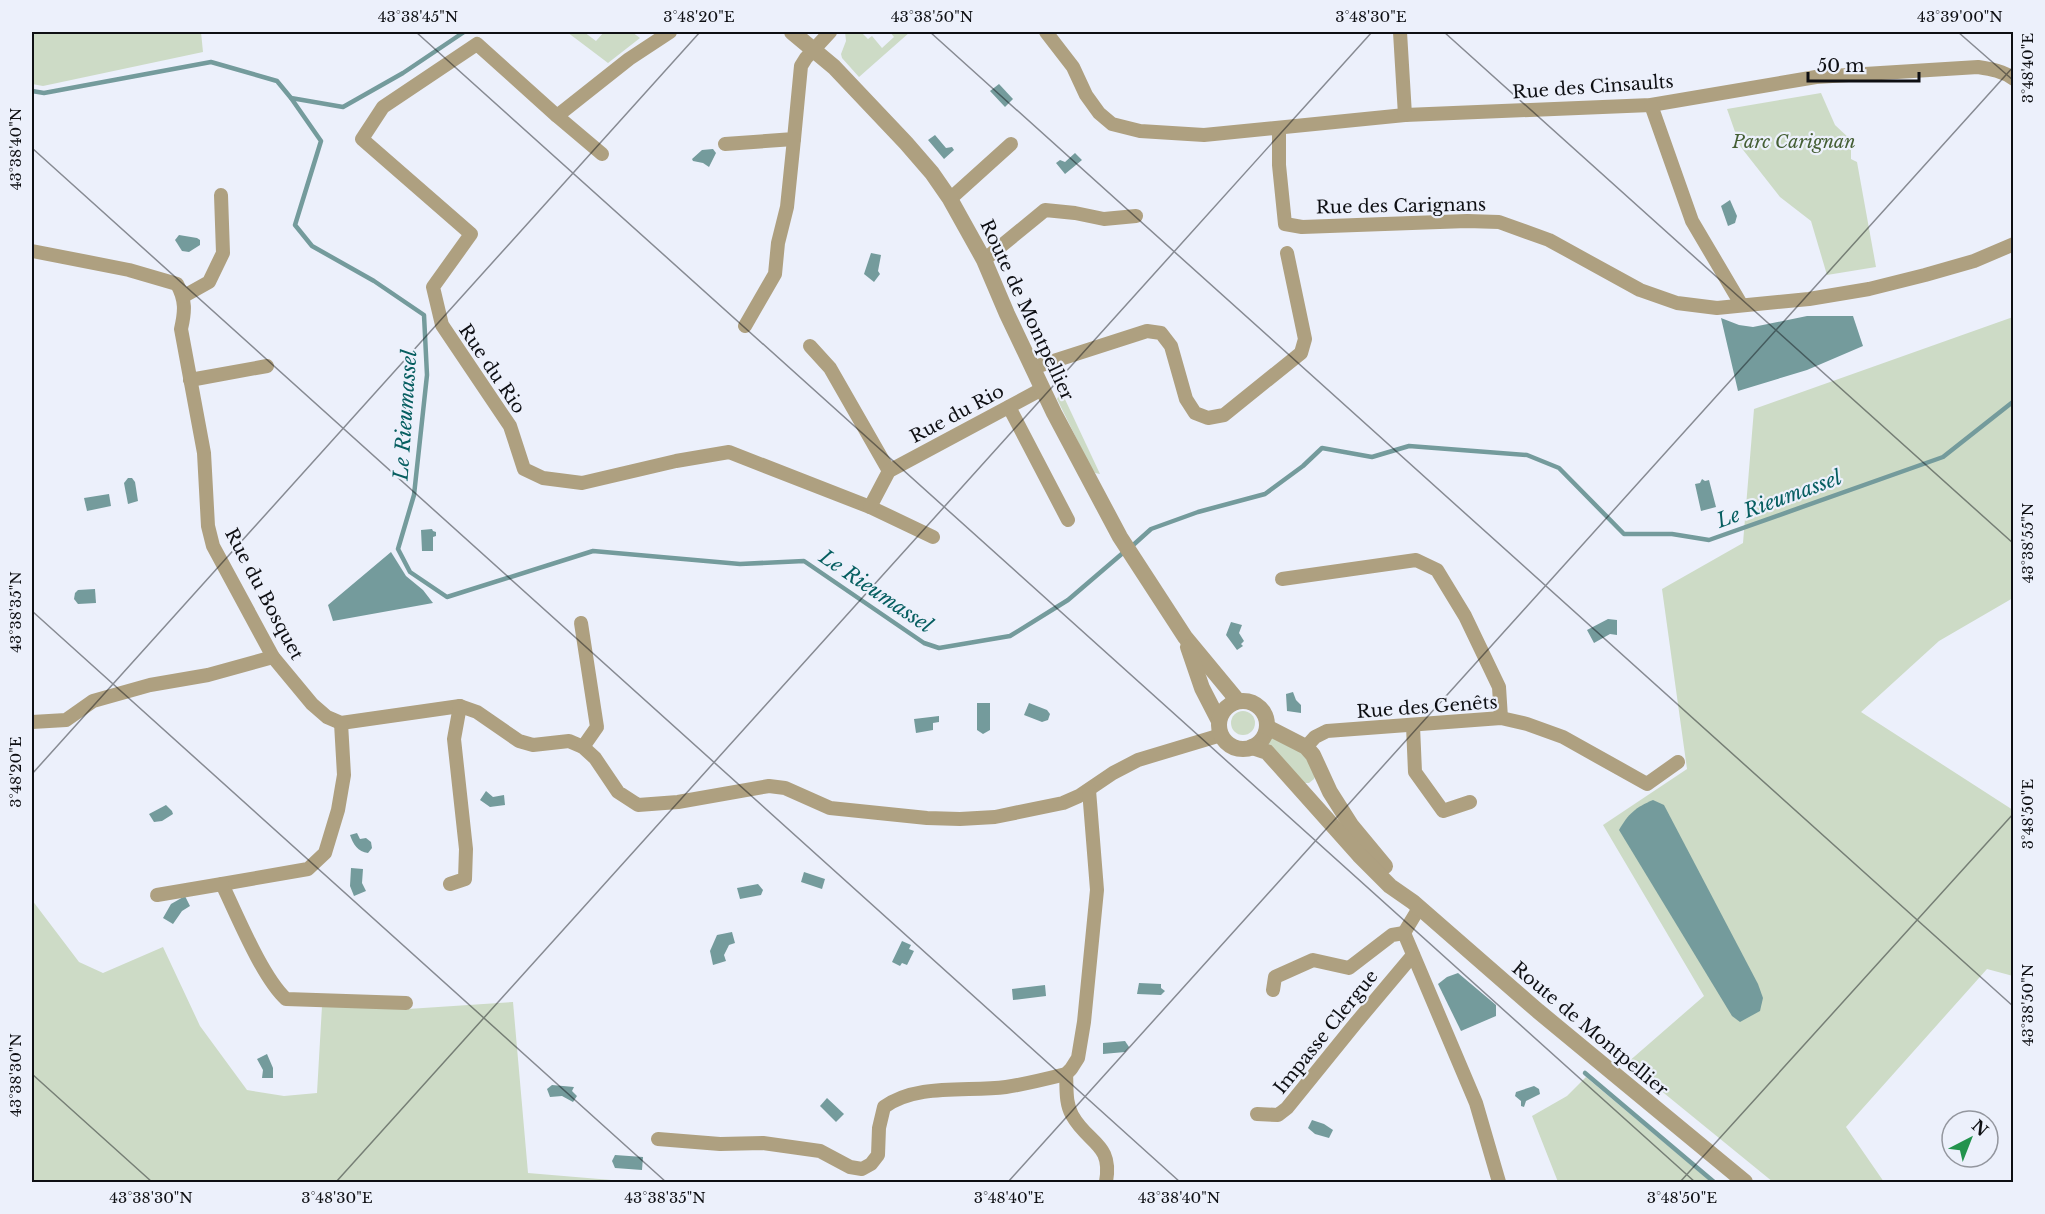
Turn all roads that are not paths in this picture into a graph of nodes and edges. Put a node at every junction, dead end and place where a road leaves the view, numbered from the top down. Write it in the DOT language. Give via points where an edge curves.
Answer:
graph roads {
  1 [pos="670,32"];
  2 [pos="792,32"];
  3 [pos="830,32"];
  4 [pos="1046,32"];
  5 [pos="1400,32"];
  6 [pos="814,49"];
  7 [pos="2013,79"];
  8 [pos="1651,105"];
  9 [pos="1405,115"];
  10 [pos="557,116"];
  11 [pos="1279,129"];
  12 [pos="794,140"];
  13 [pos="725,144"];
  14 [pos="1011,144"];
  15 [pos="602,153"];
  16 [pos="221,195"];
  17 [pos="950,199"];
  18 [pos="1136,216"];
  19 [pos="2013,244"];
  20 [pos="32,251"];
  21 [pos="1287,254"];
  22 [pos="984,260"];
  23 [pos="184,296"];
  24 [pos="1741,304"];
  25 [pos="745,326"];
  26 [pos="810,346"];
  27 [pos="267,366"];
  28 [pos="1032,368"];
  29 [pos="190,380"];
  30 [pos="1042,389"];
  31 [pos="1009,407"];
  32 [pos="889,471"];
  33 [pos="870,507"];
  34 [pos="1068,520"];
  35 [pos="933,537"];
  36 [pos="1282,579"];
  37 [pos="581,623"];
  38 [pos="1185,637"];
  39 [pos="273,657"];
  40 [pos="1238,701"];
  41 [pos="460,706"];
  42 [pos="1501,718"];
  43 [pos="32,722"];
  44 [pos="341,723"];
  45 [pos="1413,726"];
  46 [pos="1267,727"];
  47 [pos="1220,728"];
  48 [pos="583,747"];
  49 [pos="1252,747"];
  50 [pos="1306,747"];
  51 [pos="1678,762"];
  52 [pos="1326,783"];
  53 [pos="1089,790"];
  54 [pos="1305,794"];
  55 [pos="1470,802"];
  56 [pos="222,884"];
  57 [pos="450,884"];
  58 [pos="157,896"];
  59 [pos="1416,905"];
  60 [pos="1404,933"];
  61 [pos="1413,955"];
  62 [pos="1273,990"];
  63 [pos="406,1003"];
  64 [pos="1066,1074"];
  65 [pos="1257,1114"];
  66 [pos="658,1139"];
  67 [pos="1106,1182"];
  68 [pos="1499,1182"];
  69 [pos="1745,1182"];
  1 -- 10 [label="street"];
  2 -- 6 [label="street, Route de Montpellier"];
  3 -- 6 [label="street"];
  4 -- 11 [label="street" via="1073,67 1093,104 1112,124 1140,131 1204,135"];
  5 -- 9 [label="street"];
  6 -- 12 [label="street" via="801,66"];
  6 -- 17 [label="street, Route de Montpellier" via="906,143"];
  7 -- 8 [label="street, Rue des Cinsaults" via="1978,67 1816,77"];
  8 -- 9 [label="street, Rue des Cinsaults"];
  8 -- 24 [label="street" via="1692,221"];
  9 -- 11 [label="street, Rue des Cinsaults"];
  10 -- 15 [label="street"];
  10 -- 33 [label="street, Rue du Rio" via="477,44 382,107 362,140 471,234 433,287 442,325 510,426 524,469 543,478 582,483 729,452"];
  11 -- 24 [label="street, Rue des Carignans" via="1285,224 1302,227 1499,222 1549,240 1640,290 1668,300 1717,308"];
  12 -- 13 [label="street"];
  12 -- 25 [label="street" via="776,274"];
  14 -- 17 [label="street"];
  16 -- 23 [label="street" via="223,253 209,282"];
  17 -- 22 [label="street, Route de Montpellier"];
  18 -- 22 [label="street" via="1104,219 1045,210"];
  19 -- 24 [label="street, Rue des Carignans" via="1974,261 1869,289"];
  20 -- 23 [label="street" via="177,284"];
  21 -- 28 [label="street" via="1305,339 1301,353 1224,415 1208,418 1195,413 1186,399 1172,346 1161,333 1147,331"];
  22 -- 28 [label="street, Route de Montpellier"];
  23 -- 29 [label="street, Rue du Bosquet" via="182,329"];
  26 -- 32 [label="street" via="830,368"];
  27 -- 29 [label="street"];
  28 -- 30 [label="street, Route de Montpellier"];
  29 -- 39 [label="street, Rue du Bosquet" via="204,453 208,526 213,546"];
  30 -- 31 [label="street, Rue du Rio"];
  30 -- 38 [label="street, Route de Montpellier" via="1120,537"];
  31 -- 32 [label="street, Rue du Rio"];
  31 -- 34 [label="street"];
  32 -- 33 [label="street"];
  33 -- 35 [label="street, Rue du Rio"];
  36 -- 42 [label="street" via="1416,560 1437,570 1465,616 1499,687"];
  37 -- 48 [label="street" via="597,727"];
  38 -- 40 [label="street, Route de Montpellier"];
  38 -- 47 [label="street, Route de Montpellier"];
  39 -- 43 [label="street" via="93,702 66,720"];
  39 -- 44 [label="street, Rue du Bosquet" via="320,711"];
  40 -- 46 [label="street" via="1253,702 1259,707"];
  40 -- 47 [label="street" via="1226,708"];
  41 -- 44 [label="street"];
  41 -- 48 [label="street" via="477,711 519,741 533,745 569,741"];
  41 -- 57 [label="street" via="454,739 466,849 465,879"];
  42 -- 45 [label="street, Rue des Genêts"];
  42 -- 51 [label="street, Rue des Genêts" via="1563,737 1647,784"];
  44 -- 56 [label="street" via="344,775 325,853 308,869"];
  45 -- 50 [label="street, Rue des Genêts" via="1327,731"];
  45 -- 55 [label="street" via="1415,772 1443,811"];
  46 -- 49 [label="street" via="1262,739"];
  46 -- 50 [label="street"];
  47 -- 49 [label="street" via="1226,741 1238,748"];
  47 -- 53 [label="street" via="1138,760"];
  48 -- 53 [label="street" via="618,792 638,805 769,786 785,788 830,808 960,819 995,817 1063,803"];
  49 -- 54 [label="street, Route de Montpellier" via="1267,752"];
  50 -- 52 [label="street, Route de Montpellier"];
  52 -- 54 [label="street"];
  52 -- 59 [label="street, Route de Montpellier" via="1351,825"];
  53 -- 64 [label="street" via="1097,890 1078,1058"];
  54 -- 59 [label="street, Route de Montpellier" via="1375,870"];
  56 -- 58 [label="street"];
  56 -- 63 [label="street" via="261,962 286,999"];
  59 -- 60 [label="street"];
  59 -- 69 [label="street, Route de Montpellier"];
  60 -- 61 [label="street"];
  60 -- 62 [label="street, Impasse Clergue" via="1392,935 1349,968 1313,960 1275,977"];
  61 -- 65 [label="street, Impasse Clergue" via="1287,1108 1278,1115"];
  61 -- 68 [label="street" via="1476,1103"];
  64 -- 66 [label="street" via="1007,1087 923,1092 892,1101 884,1107 878,1155 862,1169 849,1167 820,1151 764,1143"];
  64 -- 67 [label="street" via="1066,1100 1084,1132 1104,1151 1109,1167"];
}
